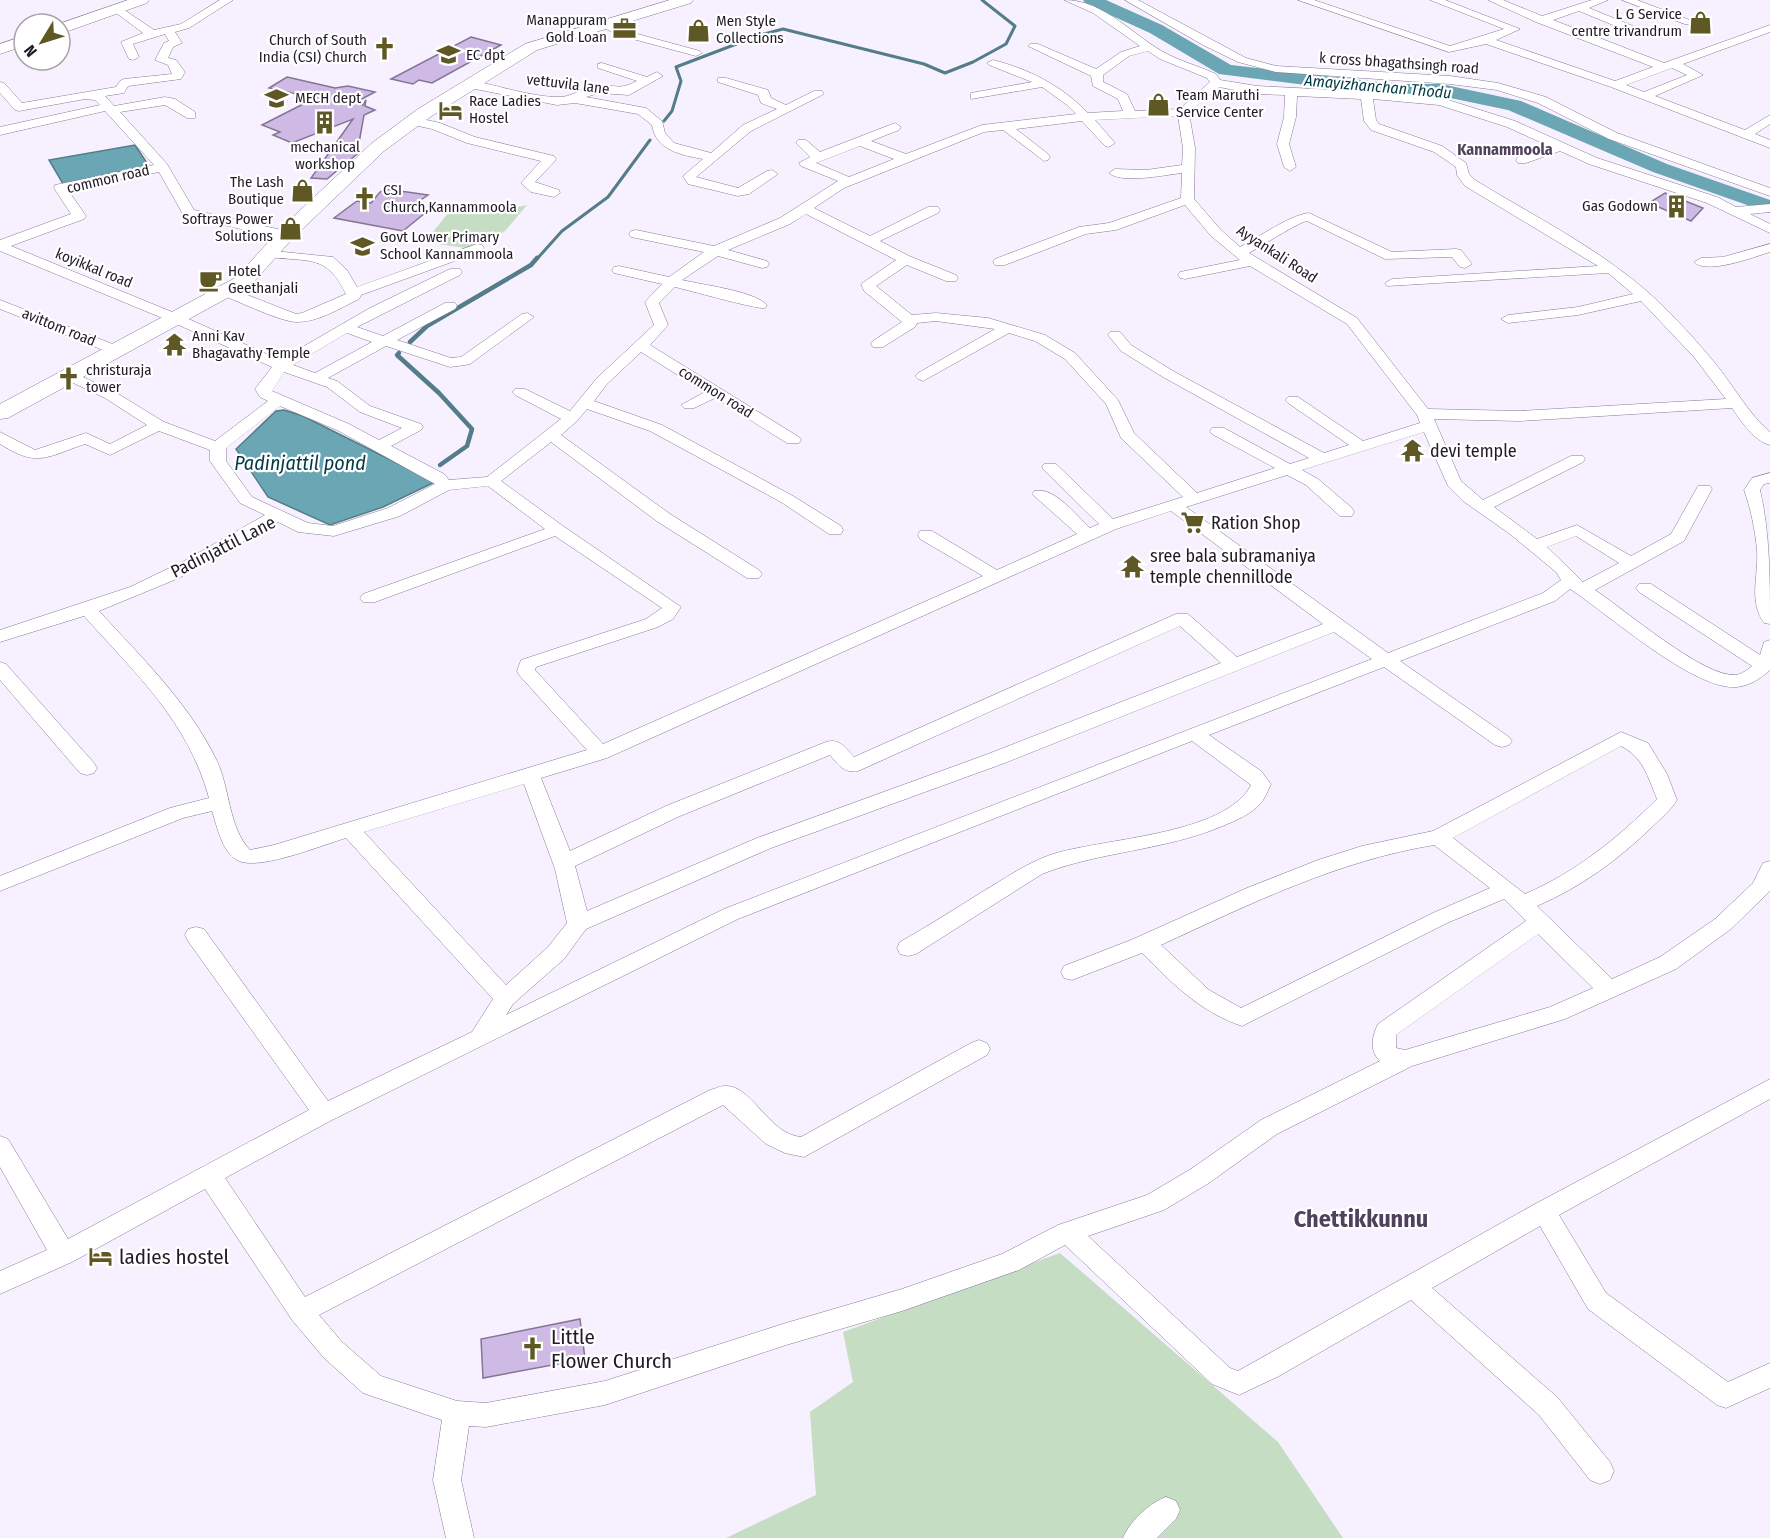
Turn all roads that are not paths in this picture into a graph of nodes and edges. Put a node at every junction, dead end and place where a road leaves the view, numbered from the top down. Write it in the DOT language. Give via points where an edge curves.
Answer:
graph roads {
  1 [pos="142,0"];
  2 [pos="228,0"];
  3 [pos="686,0"];
  4 [pos="1069,0"];
  5 [pos="1303,0"];
  6 [pos="1435,0"];
  7 [pos="1493,0"];
  8 [pos="1603,0"];
  9 [pos="1627,0"];
  10 [pos="1140,1"];
  11 [pos="1580,8"];
  12 [pos="116,9"];
  13 [pos="1544,18"];
  14 [pos="1689,22"];
  15 [pos="72,25"];
  16 [pos="605,25"];
  17 [pos="1629,28"];
  18 [pos="1770,28"];
  19 [pos="1514,29"];
  20 [pos="168,30"];
  21 [pos="152,34"];
  22 [pos="1749,36"];
  23 [pos="1486,40"];
  24 [pos="1770,43"];
  25 [pos="1034,46"];
  26 [pos="1149,47"];
  27 [pos="696,53"];
  28 [pos="133,57"];
  29 [pos="993,63"];
  30 [pos="602,66"];
  31 [pos="1668,66"];
  32 [pos="1097,74"];
  33 [pos="722,80"];
  34 [pos="1450,80"];
  35 [pos="1216,82"];
  36 [pos="1044,83"];
  37 [pos="470,84"];
  38 [pos="1615,85"];
  39 [pos="0,86"];
  40 [pos="1291,92"];
  41 [pos="818,94"];
  42 [pos="90,95"];
  43 [pos="975,96"];
  44 [pos="1367,96"];
  45 [pos="1645,96"];
  46 [pos="575,99"];
  47 [pos="1456,106"];
  48 [pos="19,107"];
  49 [pos="110,108"];
  50 [pos="787,109"];
  51 [pos="0,110"];
  52 [pos="1184,112"];
  53 [pos="1130,113"];
  54 [pos="191,115"];
  55 [pos="1085,117"];
  56 [pos="1770,119"];
  57 [pos="413,121"];
  58 [pos="1004,125"];
  59 [pos="895,127"];
  60 [pos="0,131"];
  61 [pos="1747,134"];
  62 [pos="859,141"];
  63 [pos="802,143"];
  64 [pos="1109,143"];
  65 [pos="1770,144"];
  66 [pos="1561,146"];
  67 [pos="714,157"];
  68 [pos="1044,157"];
  69 [pos="819,158"];
  70 [pos="906,159"];
  71 [pos="1522,160"];
  72 [pos="163,167"];
  73 [pos="1290,167"];
  74 [pos="1188,168"];
  75 [pos="1115,172"];
  76 [pos="772,174"];
  77 [pos="849,181"];
  78 [pos="1770,192"];
  79 [pos="554,193"];
  80 [pos="1187,200"];
  81 [pos="1770,208"];
  82 [pos="807,209"];
  83 [pos="933,210"];
  84 [pos="1731,212"];
  85 [pos="1770,229"];
  86 [pos="636,234"];
  87 [pos="285,235"];
  88 [pos="870,241"];
  89 [pos="0,246"];
  90 [pos="477,248"];
  91 [pos="1770,248"];
  92 [pos="717,251"];
  93 [pos="269,253"];
  94 [pos="1239,253"];
  95 [pos="904,259"];
  96 [pos="1253,261"];
  97 [pos="1000,262"];
  98 [pos="1701,262"];
  99 [pos="762,264"];
  100 [pos="1465,264"];
  101 [pos="1613,269"];
  102 [pos="619,270"];
  103 [pos="455,272"];
  104 [pos="1185,274"];
  105 [pos="951,278"];
  106 [pos="674,282"];
  107 [pos="1392,283"];
  108 [pos="227,292"];
  109 [pos="353,293"];
  110 [pos="1644,296"];
  111 [pos="0,304"];
  112 [pos="760,305"];
  113 [pos="450,306"];
  114 [pos="527,317"];
  115 [pos="1508,318"];
  116 [pos="177,319"];
  117 [pos="909,320"];
  118 [pos="345,328"];
  119 [pos="1007,328"];
  120 [pos="1115,335"];
  121 [pos="385,341"];
  122 [pos="878,344"];
  123 [pos="640,345"];
  124 [pos="118,351"];
  125 [pos="281,366"];
  126 [pos="70,376"];
  127 [pos="922,376"];
  128 [pos="316,378"];
  129 [pos="520,392"];
  130 [pos="716,392"];
  131 [pos="279,400"];
  132 [pos="1293,400"];
  133 [pos="585,403"];
  134 [pos="1737,403"];
  135 [pos="689,405"];
  136 [pos="0,413"];
  137 [pos="572,418"];
  138 [pos="1427,419"];
  139 [pos="158,425"];
  140 [pos="1218,431"];
  141 [pos="551,435"];
  142 [pos="0,437"];
  143 [pos="793,440"];
  144 [pos="1770,440"];
  145 [pos="379,446"];
  146 [pos="1360,446"];
  147 [pos="218,447"];
  148 [pos="1322,458"];
  149 [pos="1577,459"];
  150 [pos="1050,466"];
  151 [pos="1289,469"];
  152 [pos="1770,478"];
  153 [pos="491,481"];
  154 [pos="445,485"];
  155 [pos="1704,489"];
  156 [pos="1040,494"];
  157 [pos="1193,498"];
  158 [pos="1172,504"];
  159 [pos="1482,507"];
  160 [pos="1346,512"];
  161 [pos="278,515"];
  162 [pos="1110,525"];
  163 [pos="557,530"];
  164 [pos="835,530"];
  165 [pos="926,535"];
  166 [pos="1088,535"];
  167 [pos="1535,546"];
  168 [pos="1631,563"];
  169 [pos="753,574"];
  170 [pos="996,577"];
  171 [pos="1576,585"];
  172 [pos="1645,588"];
  173 [pos="369,598"];
  174 [pos="87,609"];
  175 [pos="1770,619"];
  176 [pos="1336,625"];
  177 [pos="0,636"];
  178 [pos="1770,646"];
  179 [pos="1387,658"];
  180 [pos="1234,665"];
  181 [pos="1764,666"];
  182 [pos="0,668"];
  183 [pos="1195,734"];
  184 [pos="1502,741"];
  185 [pos="600,753"];
  186 [pos="87,768"];
  187 [pos="530,776"];
  188 [pos="219,802"];
  189 [pos="350,830"];
  190 [pos="1438,837"];
  191 [pos="562,863"];
  192 [pos="1770,868"];
  193 [pos="0,884"];
  194 [pos="1504,890"];
  195 [pos="1523,903"];
  196 [pos="1539,922"];
  197 [pos="578,924"];
  198 [pos="196,934"];
  199 [pos="1145,943"];
  200 [pos="908,948"];
  201 [pos="1072,972"];
  202 [pos="1608,989"];
  203 [pos="505,998"];
  204 [pos="480,1038"];
  205 [pos="979,1049"];
  206 [pos="1405,1059"];
  207 [pos="1770,1088"];
  208 [pos="324,1113"];
  209 [pos="0,1146"];
  210 [pos="209,1175"];
  211 [pos="1544,1210"];
  212 [pos="1067,1232"];
  213 [pos="63,1254"];
  214 [pos="0,1283"];
  215 [pos="1412,1286"];
  216 [pos="301,1312"];
  217 [pos="1770,1375"];
  218 [pos="457,1413"];
  219 [pos="1600,1471"];
  220 [pos="1167,1510"];
  221 [pos="460,1538"];
  222 [pos="1137,1538"];
  1 -- 12 [label="main road"];
  2 -- 20 [label="street" via="185,26"];
  3 -- 16 [label="main road"];
  4 -- 26 [label="street" via="1097,11"];
  5 -- 23 [label="street" via="1449,49"];
  6 -- 19 [label="street"];
  7 -- 13 [label="street"];
  8 -- 11 [label="street"];
  9 -- 14 [label="street"];
  10 -- 34 [label="street, k cross bhagathsingh road" via="1207,43 1259,66"];
  11 -- 13 [label="street"];
  11 -- 17 [label="street"];
  12 -- 15 [label="main road"];
  12 -- 21 [label="street"];
  13 -- 19 [label="street"];
  13 -- 31 [label="street"];
  16 -- 27 [label="street"];
  16 -- 37 [label="main road" via="531,47"];
  18 -- 22 [label="street"];
  19 -- 23 [label="street"];
  20 -- 21 [label="street"];
  20 -- 42 [label="street" via="176,43 168,45 161,60 172,62 179,72 177,77 124,83 120,90"];
  21 -- 28 [label="street" via="128,42"];
  22 -- 24 [label="street"];
  22 -- 31 [label="street"];
  23 -- 38 [label="street"];
  25 -- 32 [label="street"];
  26 -- 32 [label="street" via="1125,54"];
  26 -- 35 [label="street" via="1212,76"];
  29 -- 36 [label="street"];
  30 -- 46 [label="street" via="652,78 626,92 599,89"];
  31 -- 38 [label="street"];
  31 -- 45 [label="street" via="1697,75"];
  32 -- 53 [label="street" via="1097,84 1123,97"];
  33 -- 50 [label="street" via="764,93 765,100"];
  34 -- 47 [label="street"];
  34 -- 78 [label="street, k cross bhagathsingh road" via="1498,87 1542,100 1613,136"];
  35 -- 40 [label="street"];
  35 -- 52 [label="street"];
  36 -- 43 [label="street"];
  36 -- 55 [label="street"];
  37 -- 46 [label="street, vettuvila lane" via="556,101"];
  37 -- 57 [label="main road"];
  38 -- 45 [label="street"];
  39 -- 48 [label="street"];
  40 -- 44 [label="street"];
  40 -- 73 [label="street" via="1283,144"];
  41 -- 50 [label="street"];
  42 -- 48 [label="street"];
  42 -- 49 [label="street, common road" via="99,97"];
  44 -- 47 [label="street" via="1414,98"];
  44 -- 101 [label="street" via="1370,121 1375,127 1447,154 1462,166 1470,183"];
  45 -- 61 [label="street"];
  46 -- 67 [label="street, vettuvila lane" via="642,111 658,124 657,133 663,142"];
  47 -- 66 [label="street"];
  48 -- 51 [label="street"];
  49 -- 54 [label="street" via="165,101"];
  49 -- 60 [label="street"];
  49 -- 72 [label="street, common road"];
  50 -- 67 [label="street" via="747,128"];
  52 -- 53 [label="street"];
  52 -- 74 [label="street"];
  53 -- 55 [label="street"];
  55 -- 58 [label="street"];
  55 -- 64 [label="street"];
  56 -- 61 [label="street"];
  57 -- 79 [label="street" via="550,159 527,183"];
  57 -- 87 [label="main road" via="378,147"];
  58 -- 68 [label="street"];
  58 -- 70 [label="street" via="967,133"];
  59 -- 62 [label="street"];
  61 -- 65 [label="street"];
  62 -- 69 [label="street"];
  62 -- 70 [label="street"];
  63 -- 69 [label="street"];
  66 -- 71 [label="street"];
  66 -- 84 [label="street" via="1593,161 1712,200"];
  67 -- 76 [label="street" via="693,172 690,179 738,192"];
  69 -- 77 [label="street" via="805,163"];
  70 -- 77 [label="street"];
  72 -- 87 [label="street, common road" via="189,213"];
  72 -- 89 [label="street, common road" via="60,188 79,216"];
  74 -- 75 [label="street" via="1146,174"];
  74 -- 80 [label="street"];
  77 -- 82 [label="street" via="825,192"];
  80 -- 94 [label="street, Ayyankali Road"];
  80 -- 97 [label="street" via="1111,227 1084,230"];
  81 -- 84 [label="street"];
  82 -- 88 [label="street"];
  82 -- 92 [label="street"];
  83 -- 88 [label="street"];
  84 -- 85 [label="street"];
  86 -- 92 [label="street"];
  87 -- 93 [label="main road"];
  88 -- 95 [label="street"];
  89 -- 116 [label="street, koyikkal road"];
  90 -- 109 [label="street"];
  91 -- 98 [label="street" via="1724,261"];
  92 -- 99 [label="street"];
  92 -- 106 [label="street" via="694,263"];
  93 -- 108 [label="main road" via="244,281"];
  93 -- 109 [label="street" via="328,260 342,273"];
  94 -- 96 [label="street, Ayyankali Road"];
  94 -- 100 [label="street" via="1299,218 1309,217 1390,256 1456,253"];
  95 -- 105 [label="street"];
  95 -- 117 [label="street" via="868,284"];
  96 -- 104 [label="street"];
  96 -- 138 [label="street, Ayyankali Road" via="1352,321"];
  101 -- 107 [label="street"];
  101 -- 110 [label="street"];
  102 -- 106 [label="street"];
  103 -- 118 [label="street"];
  106 -- 112 [label="street"];
  106 -- 123 [label="street" via="652,302 661,325"];
  108 -- 109 [label="street" via="295,318 332,307 354,296"];
  108 -- 116 [label="main road"];
  110 -- 115 [label="street" via="1578,311"];
  110 -- 134 [label="street" via="1705,360"];
  111 -- 124 [label="street, avittom road"];
  113 -- 121 [label="street"];
  114 -- 121 [label="street" via="458,363"];
  116 -- 124 [label="main road"];
  116 -- 125 [label="street, koyikkal road"];
  117 -- 119 [label="street" via="936,317 988,322"];
  117 -- 122 [label="street" via="904,329"];
  118 -- 121 [label="street"];
  118 -- 125 [label="street"];
  119 -- 127 [label="street"];
  119 -- 157 [label="street" via="1040,338 1070,356 1113,403 1126,435"];
  120 -- 148 [label="street" via="1126,348 1168,374"];
  121 -- 128 [label="street"];
  123 -- 130 [label="street, common road"];
  123 -- 133 [label="street"];
  124 -- 126 [label="main road"];
  125 -- 128 [label="street, koyikkal road"];
  125 -- 131 [label="street" via="263,389"];
  126 -- 136 [label="main road"];
  126 -- 139 [label="street" via="110,394"];
  128 -- 145 [label="street, koyikkal road" via="332,384 365,409 415,427"];
  129 -- 137 [label="street"];
  130 -- 135 [label="street"];
  130 -- 143 [label="street, common road"];
  131 -- 145 [label="street"];
  131 -- 147 [label="street"];
  132 -- 146 [label="street"];
  133 -- 137 [label="street"];
  133 -- 164 [label="street" via="656,428 787,499"];
  134 -- 138 [label="street"];
  134 -- 144 [label="street"];
  137 -- 141 [label="street"];
  138 -- 146 [label="street"];
  138 -- 159 [label="street, Ayyankali Road" via="1454,483"];
  139 -- 142 [label="street" via="110,450 86,438 35,455"];
  139 -- 147 [label="street"];
  140 -- 151 [label="street"];
  141 -- 153 [label="street"];
  141 -- 169 [label="street" via="664,518"];
  145 -- 154 [label="street" via="438,477"];
  146 -- 148 [label="street"];
  147 -- 161 [label="street" via="219,461 246,500"];
  148 -- 151 [label="street"];
  149 -- 159 [label="street"];
  150 -- 162 [label="street"];
  151 -- 157 [label="street"];
  151 -- 160 [label="street" via="1312,482"];
  152 -- 175 [label="street" via="1758,481 1752,490 1766,551 1763,599"];
  153 -- 154 [label="street"];
  153 -- 163 [label="street"];
  154 -- 161 [label="street, Padinjattil Lane" via="394,512 334,531 304,528"];
  155 -- 168 [label="street" via="1678,537"];
  156 -- 166 [label="street"];
  157 -- 158 [label="street"];
  158 -- 162 [label="street"];
  158 -- 176 [label="street"];
  159 -- 167 [label="street, Ayyankali Road"];
  161 -- 174 [label="street, Padinjattil Lane" via="137,590"];
  162 -- 166 [label="street"];
  163 -- 173 [label="street"];
  163 -- 185 [label="street" via="672,607 668,615 652,623 527,664 526,671"];
  165 -- 170 [label="street"];
  166 -- 170 [label="street"];
  167 -- 168 [label="street" via="1577,530"];
  167 -- 171 [label="street, Ayyankali Road"];
  168 -- 171 [label="street"];
  170 -- 185 [label="street"];
  171 -- 179 [label="street"];
  171 -- 181 [label="street, Ayyankali Road" via="1701,670 1732,681 1748,679"];
  172 -- 181 [label="street"];
  174 -- 177 [label="street, Padinjattil Lane"];
  174 -- 188 [label="street" via="166,697 207,761"];
  176 -- 179 [label="street"];
  176 -- 180 [label="street"];
  178 -- 181 [label="street" via="1769,660"];
  179 -- 183 [label="street"];
  179 -- 184 [label="street"];
  180 -- 191 [label="street" via="1182,618 851,766 833,746 673,811"];
  180 -- 197 [label="street" via="995,759 764,843"];
  182 -- 186 [label="street"];
  183 -- 200 [label="street" via="1254,776 1261,784 1257,798 1212,825 1058,860 1035,869"];
  183 -- 204 [label="street" via="731,914"];
  185 -- 187 [label="street"];
  187 -- 189 [label="street"];
  187 -- 191 [label="street"];
  188 -- 189 [label="street" via="236,846 243,855 252,857"];
  188 -- 193 [label="street" via="177,813"];
  189 -- 203 [label="street"];
  190 -- 194 [label="street"];
  190 -- 195 [label="street" via="1621,738 1641,748 1667,800 1591,869 1557,890"];
  190 -- 199 [label="street" via="1385,846 1289,877"];
  191 -- 197 [label="street"];
  192 -- 202 [label="street" via="1762,887 1723,924 1668,963"];
  194 -- 195 [label="street"];
  194 -- 199 [label="street" via="1242,1017 1228,1014 1205,999"];
  195 -- 196 [label="street"];
  196 -- 202 [label="street"];
  196 -- 206 [label="street" via="1386,1030 1386,1054"];
  197 -- 203 [label="street" via="556,953"];
  198 -- 208 [label="street"];
  199 -- 201 [label="street"];
  202 -- 206 [label="street" via="1557,1013"];
  203 -- 204 [label="street"];
  204 -- 208 [label="street"];
  205 -- 216 [label="street" via="804,1147 791,1148 779,1142 733,1098 718,1097"];
  206 -- 212 [label="street" via="1269,1127 1155,1203"];
  207 -- 211 [label="street"];
  208 -- 210 [label="street"];
  209 -- 213 [label="street"];
  210 -- 213 [label="street"];
  210 -- 216 [label="street"];
  211 -- 215 [label="street"];
  211 -- 217 [label="street" via="1597,1301 1726,1396"];
  212 -- 215 [label="street" via="1221,1376 1239,1383"];
  212 -- 218 [label="street" via="1010,1262 902,1300 605,1393 486,1415"];
  213 -- 214 [label="street"];
  215 -- 219 [label="street" via="1548,1406"];
  216 -- 218 [label="street" via="333,1350 372,1385"];
  218 -- 221 [label="street" via="447,1480"];
  220 -- 222 [label="street"];
}
